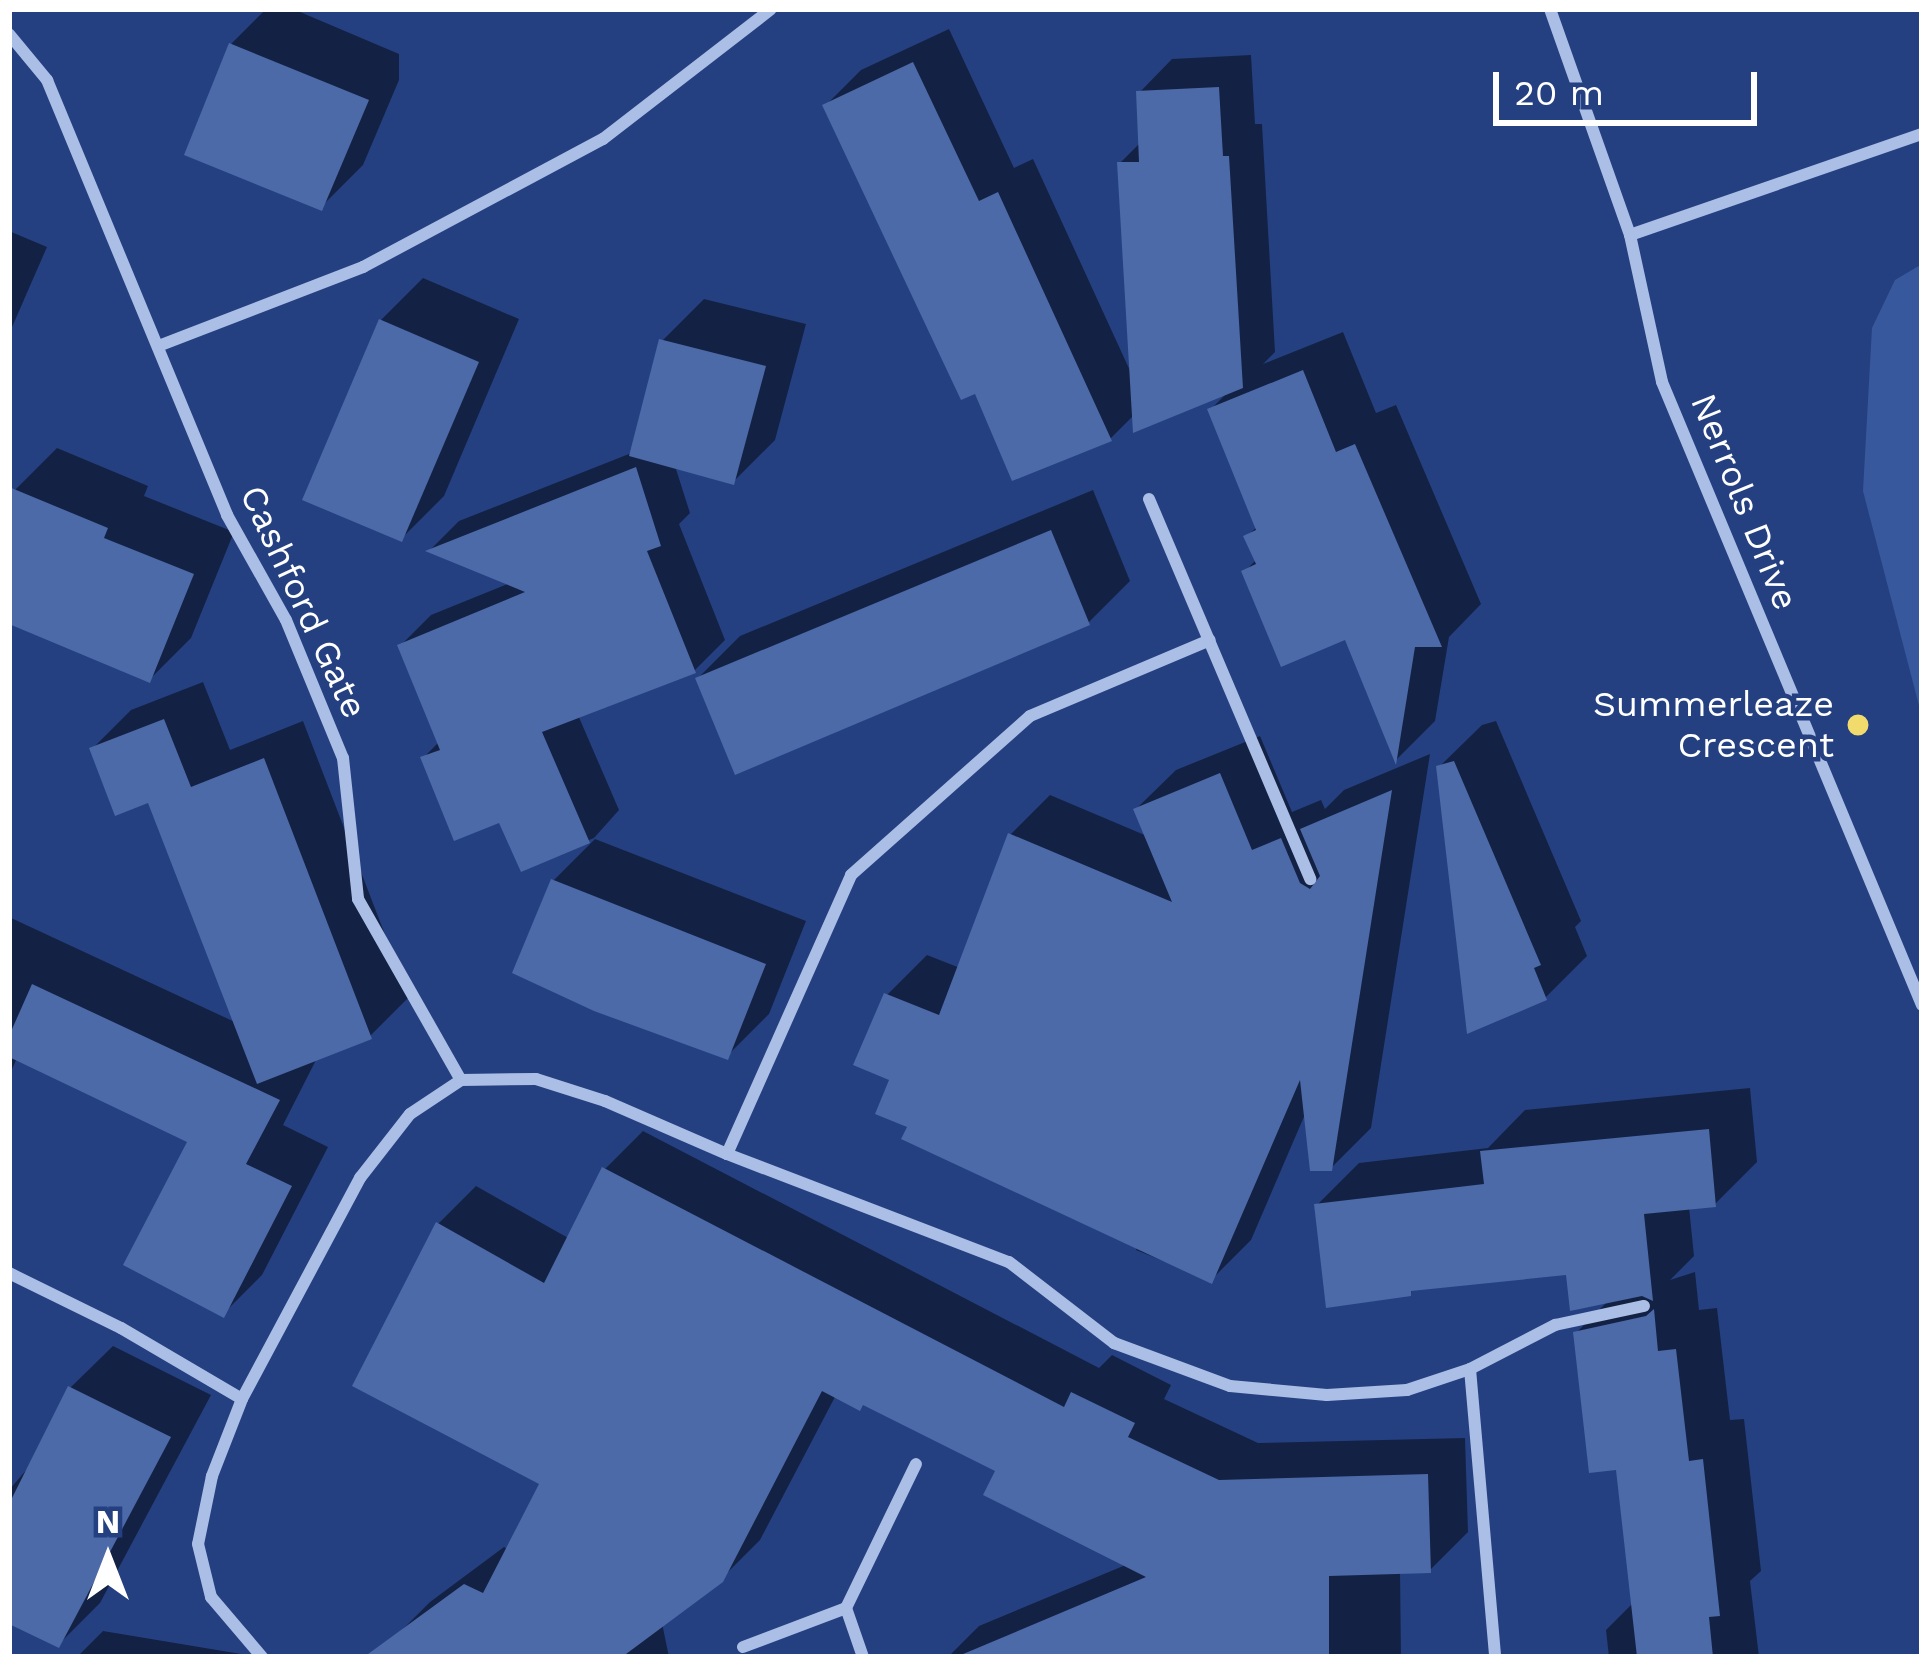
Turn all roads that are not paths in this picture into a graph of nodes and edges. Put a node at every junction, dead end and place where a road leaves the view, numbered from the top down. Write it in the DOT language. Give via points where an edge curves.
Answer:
graph roads {
  1 [pos="771,9"];
  2 [pos="1550,9"];
  3 [pos="9,34"];
  4 [pos="1922,134"];
  5 [pos="1630,235"];
  6 [pos="161,345"];
  7 [pos="1148,499"];
  8 [pos="1210,640"];
  9 [pos="1310,880"];
  10 [pos="1922,1005"];
  11 [pos="461,1080"];
  12 [pos="727,1154"];
  13 [pos="9,1274"];
  14 [pos="1644,1306"];
  15 [pos="1470,1370"];
  16 [pos="242,1399"];
  17 [pos="916,1464"];
  18 [pos="846,1609"];
  19 [pos="743,1647"];
  20 [pos="262,1657"];
  21 [pos="863,1657"];
  22 [pos="1495,1657"];
  1 -- 6 [label="street" via="603,139 363,267"];
  2 -- 5 [label="street, Nerrols Drive"];
  3 -- 6 [label="street" via="47,80"];
  4 -- 5 [label="street"];
  5 -- 10 [label="street, Nerrols Drive" via="1662,382"];
  6 -- 11 [label="street, Cashford Gate" via="227,515 286,620 343,758 358,899"];
  7 -- 8 [label="street"];
  8 -- 9 [label="street"];
  8 -- 12 [label="street" via="1030,716 851,875"];
  11 -- 12 [label="street" via="536,1079"];
  11 -- 16 [label="street" via="410,1114 360,1178"];
  12 -- 15 [label="street" via="1009,1262 1114,1343 1230,1386 1407,1390"];
  13 -- 16 [label="street"];
  14 -- 15 [label="street" via="1555,1325"];
  15 -- 22 [label="street"];
  16 -- 20 [label="street" via="212,1476 198,1544 211,1597"];
  17 -- 18 [label="street"];
  18 -- 19 [label="street"];
  18 -- 21 [label="street"];
}
